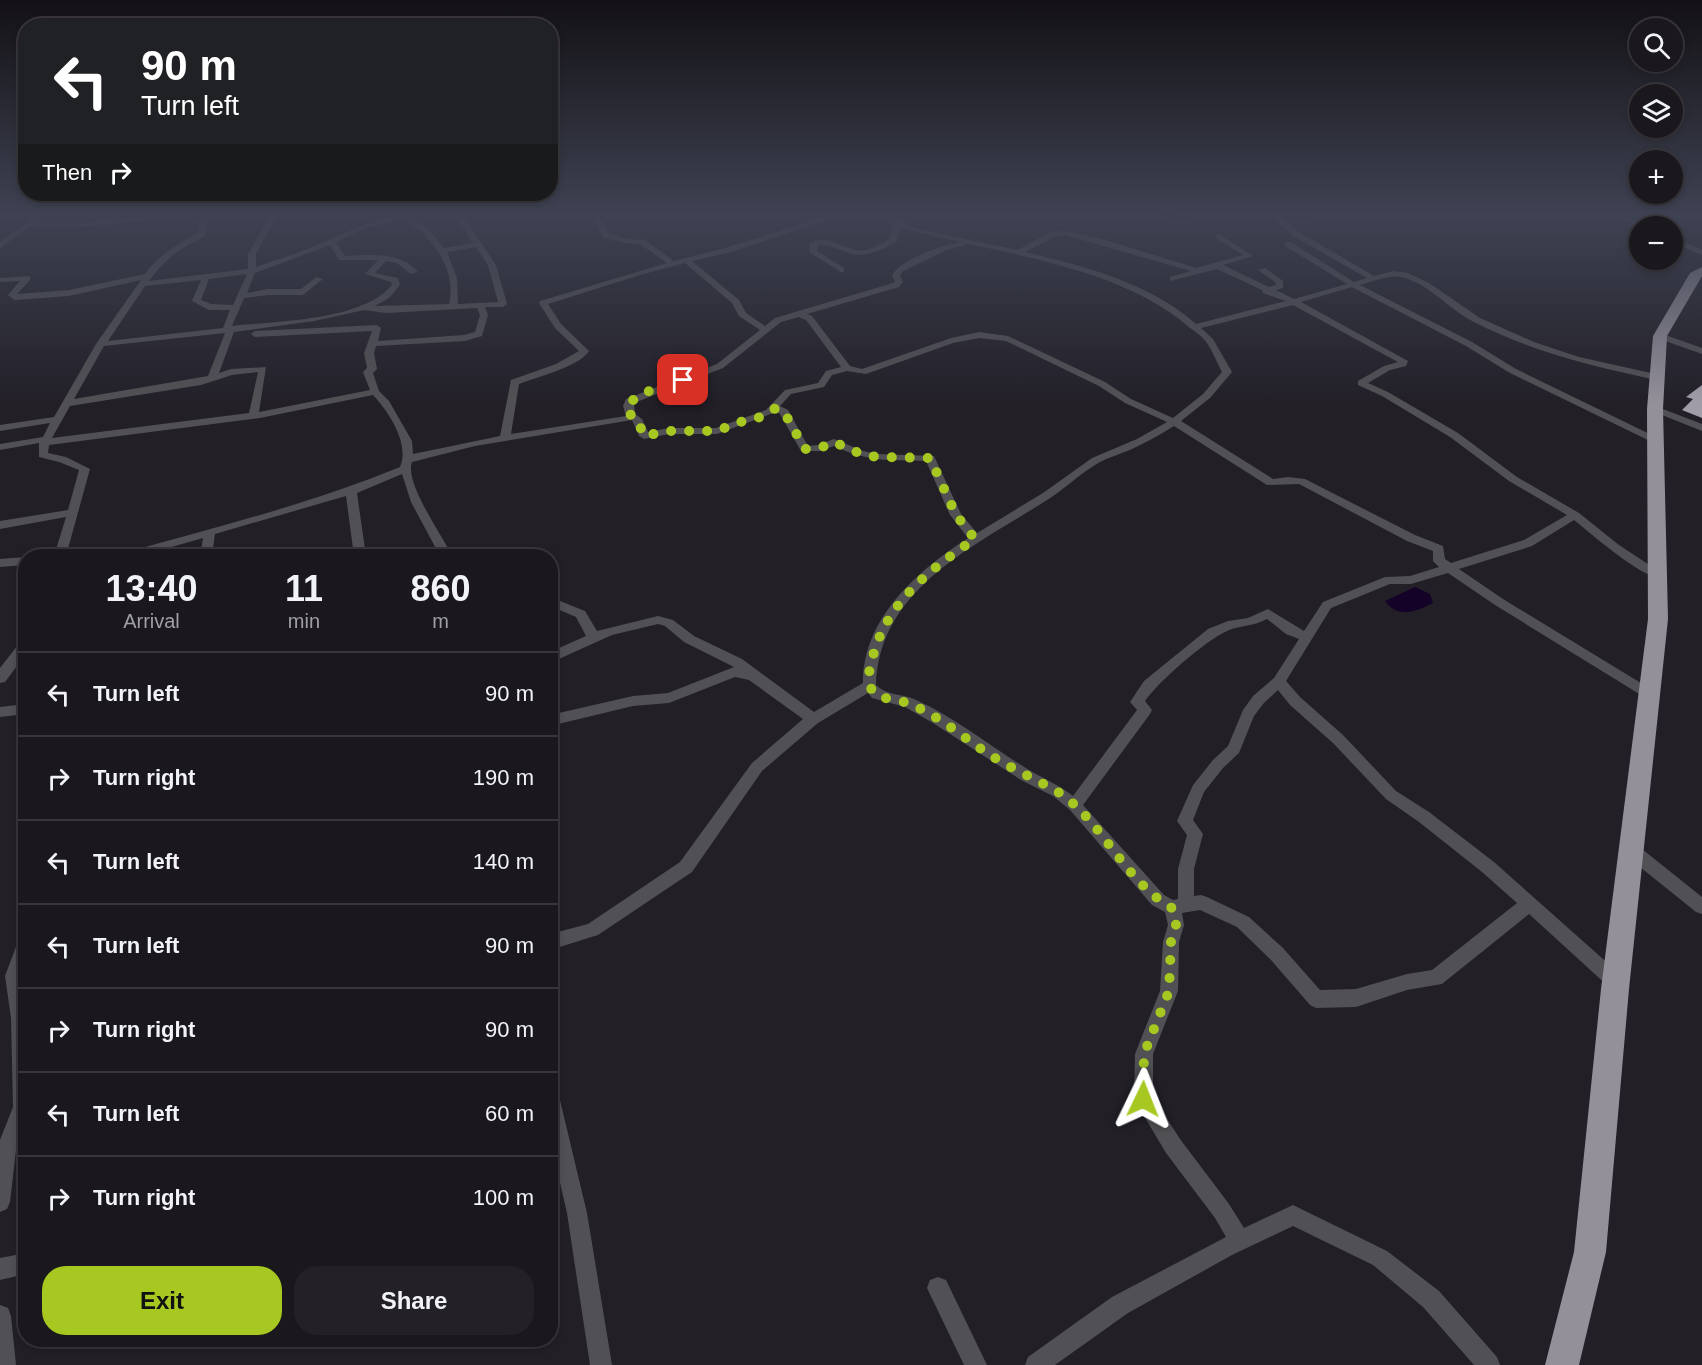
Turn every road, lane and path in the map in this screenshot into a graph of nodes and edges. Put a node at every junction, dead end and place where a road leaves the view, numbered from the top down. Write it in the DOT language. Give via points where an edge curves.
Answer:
graph roads {
  1 [pos="148,277"];
  2 [pos="206,277"];
  3 [pos="249,277"];
  4 [pos="381,277"];
  5 [pos="454,277"];
  6 [pos="495,277"];
  7 [pos="631,277"];
  8 [pos="706,277"];
  9 [pos="897,277"];
  10 [pos="1106,277"];
  11 [pos="1182,277"];
  12 [pos="1239,277"];
  13 [pos="1272,277"];
  14 [pos="1341,277"];
  15 [pos="1370,277"];
  16 [pos="1381,277"];
  17 [pos="1407,277"];
  18 [pos="1694,277"];
  19 [pos="319,279"];
  20 [pos="1173,279"];
  21 [pos="1374,279"];
  22 [pos="0,280"];
  23 [pos="146,280"];
  24 [pos="1354,285"];
  25 [pos="1266,291"];
  26 [pos="241,296"];
  27 [pos="1292,301"];
  28 [pos="481,305"];
  29 [pos="453,307"];
  30 [pos="236,308"];
  31 [pos="365,308"];
  32 [pos="800,314"];
  33 [pos="1197,326"];
  34 [pos="766,330"];
  35 [pos="228,332"];
  36 [pos="1660,336"];
  37 [pos="101,344"];
  38 [pos="373,344"];
  39 [pos="1702,351"];
  40 [pos="847,368"];
  41 [pos="1657,377"];
  42 [pos="213,378"];
  43 [pos="375,392"];
  44 [pos="69,403"];
  45 [pos="776,408"];
  46 [pos="1655,409"];
  47 [pos="253,416"];
  48 [pos="631,416"];
  49 [pos="59,419"];
  50 [pos="1175,422"];
  51 [pos="0,428"];
  52 [pos="1702,428"];
  53 [pos="505,438"];
  54 [pos="45,441"];
  55 [pos="1656,441"];
  56 [pos="0,447"];
  57 [pos="407,464"];
  58 [pos="351,491"];
  59 [pos="74,512"];
  60 [pos="1575,515"];
  61 [pos="0,525"];
  62 [pos="210,531"];
  63 [pos="975,539"];
  64 [pos="62,549"];
  65 [pos="151,549"];
  66 [pos="207,549"];
  67 [pos="359,549"];
  68 [pos="442,549"];
  69 [pos="18,562"];
  70 [pos="0,563"];
  71 [pos="1450,568"];
  72 [pos="1657,574"];
  73 [pos="558,604"];
  74 [pos="594,638"];
  75 [pos="1308,638"];
  76 [pos="18,654"];
  77 [pos="558,654"];
  78 [pos="753,675"];
  79 [pos="0,678"];
  80 [pos="1279,682"];
  81 [pos="869,686"];
  82 [pos="1649,695"];
  83 [pos="18,710"];
  84 [pos="0,712"];
  85 [pos="558,719"];
  86 [pos="813,719"];
  87 [pos="1075,806"];
  88 [pos="1631,850"];
  89 [pos="1530,903"];
  90 [pos="1179,906"];
  91 [pos="1702,907"];
  92 [pos="558,940"];
  93 [pos="18,965"];
  94 [pos="1616,982"];
  95 [pos="18,1004"];
  96 [pos="18,1120"];
  97 [pos="558,1158"];
  98 [pos="0,1202"];
  99 [pos="1240,1241"];
  100 [pos="18,1265"];
  101 [pos="0,1269"];
  102 [pos="938,1288"];
  103 [pos="0,1316"];
  104 [pos="5,1365"];
  105 [pos="601,1365"];
  106 [pos="976,1365"];
  107 [pos="1036,1365"];
  108 [pos="1489,1365"];
  109 [pos="1562,1365"];
  1 -- 23 [label="street"];
  2 -- 23 [label="street"];
  2 -- 30 [label="street" via="196,301 209,307"];
  3 -- 26 [label="street"];
  4 -- 31 [label="street" via="395,280 396,285 383,299"];
  5 -- 29 [label="street"];
  6 -- 28 [label="street" via="503,304"];
  7 -- 53 [label="street" via="543,303 583,353 514,382"];
  8 -- 34 [label="street" via="736,302 742,314"];
  9 -- 32 [label="street" via="896,285"];
  10 -- 33 [label="street" via="1173,309"];
  11 -- 20 [label="street"];
  12 -- 25 [label="street"];
  13 -- 25 [label="street" via="1280,286"];
  14 -- 24 [label="street"];
  15 -- 21 [label="street"];
  16 -- 21 [label="street"];
  17 -- 41 [label="street" via="1473,318 1549,351"];
  18 -- 36 [label="highway"];
  19 -- 26 [label="street" via="303,292"];
  21 -- 24 [label="street"];
  22 -- 23 [label="street" via="27,279 14,297 69,293"];
  23 -- 37 [label="street"];
  24 -- 27 [label="street"];
  24 -- 55 [label="street" via="1513,371"];
  25 -- 27 [label="street"];
  26 -- 30 [label="street"];
  27 -- 33 [label="street"];
  27 -- 60 [label="street" via="1403,361 1361,382 1454,435 1513,479"];
  28 -- 29 [label="street"];
  28 -- 38 [label="street" via="484,315 479,334"];
  29 -- 31 [label="street"];
  30 -- 35 [label="street"];
  31 -- 35 [label="street"];
  32 -- 34 [label="street" via="778,320"];
  32 -- 40 [label="street" via="809,318"];
  33 -- 50 [label="street" via="1225,363 1227,372 1215,388"];
  34 -- 48 [label="street" via="720,366 629,401"];
  35 -- 37 [label="street"];
  35 -- 38 [label="street" via="377,328"];
  35 -- 42 [label="street"];
  36 -- 39 [label="street"];
  36 -- 41 [label="highway"];
  37 -- 44 [label="street"];
  38 -- 43 [label="street" via="369,353 372,369 368,372"];
  40 -- 45 [label="street" via="829,373 821,385 788,392"];
  40 -- 50 [label="street" via="863,372 951,341 980,335 1008,339"];
  41 -- 46 [label="highway"];
  42 -- 44 [label="street"];
  42 -- 47 [label="street" via="262,369"];
  43 -- 47 [label="street"];
  43 -- 57 [label="street" via="407,441"];
  44 -- 49 [label="street"];
  45 -- 48 [label="street" via="717,431 669,431 644,436 637,419"];
  45 -- 63 [label="street" via="784,412 805,449 834,442 877,457 930,458 956,515"];
  46 -- 52 [label="street"];
  46 -- 55 [label="highway"];
  47 -- 54 [label="street"];
  48 -- 53 [label="street" via="622,421"];
  49 -- 51 [label="street"];
  49 -- 54 [label="street"];
  50 -- 63 [label="street" via="1096,460 1057,490"];
  50 -- 71 [label="street" via="1271,483 1301,481 1439,549 1439,561"];
  53 -- 57 [label="street" via="424,454"];
  54 -- 56 [label="street"];
  54 -- 59 [label="street" via="43,456 63,459 85,469"];
  55 -- 72 [label="highway"];
  57 -- 58 [label="street"];
  57 -- 68 [label="street" via="407,477"];
  58 -- 62 [label="street"];
  58 -- 67 [label="street"];
  59 -- 61 [label="street"];
  59 -- 64 [label="street"];
  60 -- 71 [label="street" via="1528,543"];
  60 -- 72 [label="street" via="1615,548"];
  62 -- 65 [label="street"];
  62 -- 66 [label="street"];
  63 -- 81 [label="street" via="929,571 890,617 876,644"];
  69 -- 70 [label="street"];
  71 -- 75 [label="street" via="1411,580 1389,580 1327,605"];
  71 -- 82 [label="street"];
  72 -- 82 [label="highway" via="1658,619"];
  73 -- 74 [label="street" via="581,614"];
  74 -- 77 [label="street"];
  74 -- 78 [label="street" via="658,620 737,662"];
  75 -- 80 [label="street"];
  75 -- 87 [label="street" via="1291,631 1268,613 1214,632 1149,685 1137,702 1145,710"];
  76 -- 79 [label="street"];
  78 -- 85 [label="street" via="734,672 669,698 633,701"];
  78 -- 86 [label="street"];
  80 -- 89 [label="street" via="1391,795"];
  80 -- 90 [label="street" via="1258,700 1234,749 1198,789 1185,821 1195,834 1187,855"];
  81 -- 86 [label="street"];
  81 -- 87 [label="street" via="876,694 909,703 938,719"];
  82 -- 88 [label="highway"];
  83 -- 84 [label="street"];
  86 -- 92 [label="street" via="757,767 686,867 592,930"];
  87 -- 90 [label="street" via="1143,886 1158,900"];
  88 -- 91 [label="street"];
  88 -- 94 [label="highway"];
  89 -- 90 [label="street" via="1436,978 1407,982 1356,998 1316,999 1243,922 1201,902"];
  89 -- 94 [label="street"];
  90 -- 99 [label="street" via="1171,942 1169,991 1144,1054 1143,1099"];
  93 -- 95 [label="street" via="14,976"];
  94 -- 109 [label="highway" via="1590,1252"];
  96 -- 98 [label="street" via="6,1150"];
  97 -- 105 [label="street" via="577,1212"];
  99 -- 107 [label="street" via="1120,1305"];
  99 -- 108 [label="street" via="1293,1215 1380,1258 1431,1299"];
  100 -- 101 [label="street"];
  102 -- 106 [label="street"];
  103 -- 104 [label="street"];
}
